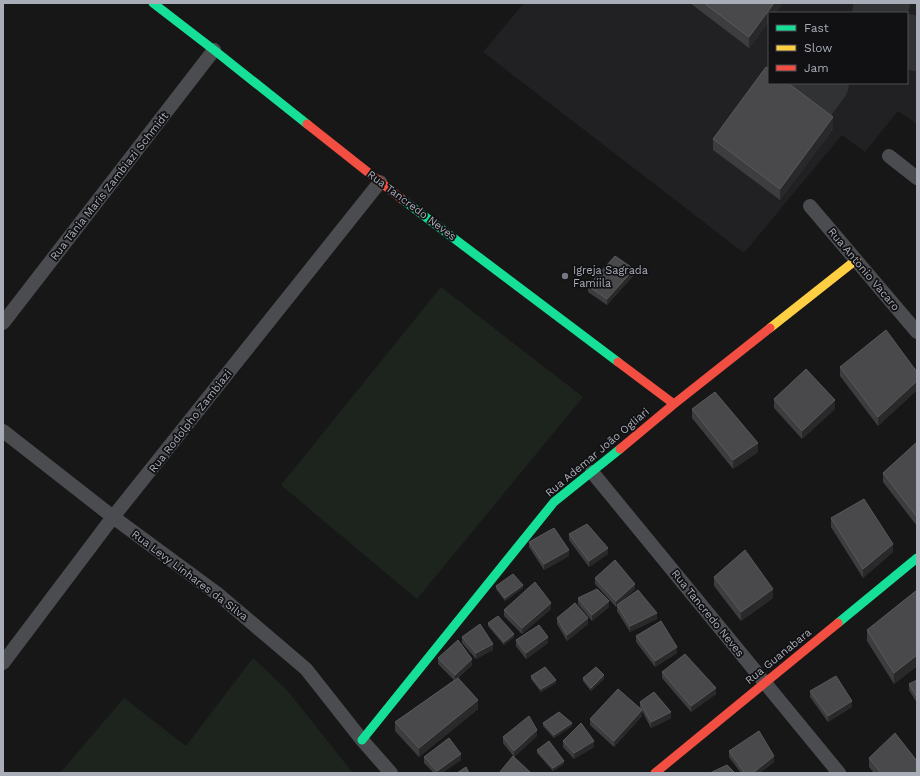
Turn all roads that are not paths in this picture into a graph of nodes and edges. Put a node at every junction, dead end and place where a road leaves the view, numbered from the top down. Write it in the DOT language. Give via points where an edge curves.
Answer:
graph roads {
  1 [pos="153,3"];
  2 [pos="214,50"];
  3 [pos="889,156"];
  4 [pos="917,178"];
  5 [pos="380,182"];
  6 [pos="810,206"];
  7 [pos="856,260"];
  8 [pos="3,323"];
  9 [pos="917,332"];
  10 [pos="674,404"];
  11 [pos="3,431"];
  12 [pos="592,472"];
  13 [pos="113,517"];
  14 [pos="917,558"];
  15 [pos="3,662"];
  16 [pos="765,683"];
  17 [pos="362,740"];
  18 [pos="391,773"];
  19 [pos="655,773"];
  20 [pos="839,773"];
  1 -- 2 [label="street, Rua Tancredo Neves"];
  2 -- 5 [label="street, Rua Tancredo Neves"];
  2 -- 8 [label="street, Rua Tânia Maris Zambiazi Schmidt"];
  3 -- 4 [label="street"];
  5 -- 10 [label="street, Rua Tancredo Neves"];
  5 -- 13 [label="street, Rua Rodolpho Zambiazi"];
  6 -- 7 [label="street, Rua Antonio Vacaro"];
  7 -- 9 [label="street, Rua Antonio Vacaro"];
  7 -- 10 [label="street, Rua Ademar João Ogliari"];
  10 -- 12 [label="street, Rua Ademar João Ogliari"];
  11 -- 13 [label="street, Rua Levy Linhares da Silva"];
  12 -- 16 [label="street, Rua Tancredo Neves"];
  12 -- 17 [label="street, Rua Ademar João Ogliari" via="554,502"];
  13 -- 15 [label="street, Rua Rodolpho Zambiazi"];
  13 -- 17 [label="street, Rua Levy Linhares da Silva" via="219,595 306,669"];
  14 -- 16 [label="street, Rua Guanabara"];
  16 -- 19 [label="street, Rua Guanabara"];
  16 -- 20 [label="street, Rua Tancredo Neves"];
  17 -- 18 [label="street, Rua Levy Linhares da Silva"];
}
